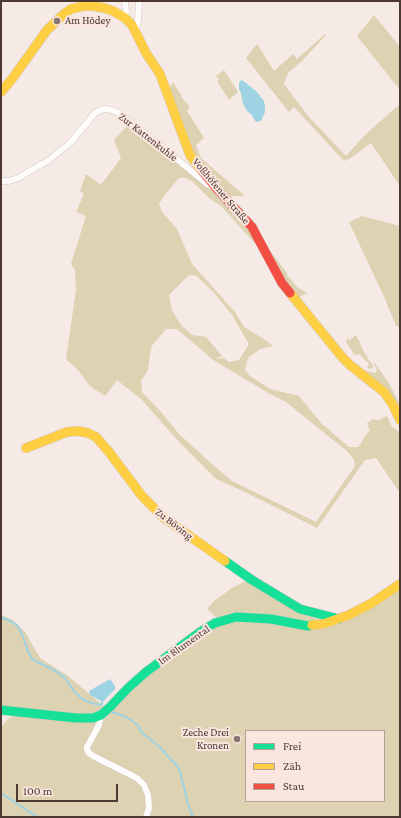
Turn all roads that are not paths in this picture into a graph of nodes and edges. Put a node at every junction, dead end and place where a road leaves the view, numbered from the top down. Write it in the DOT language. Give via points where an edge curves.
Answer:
graph roads {
  1 [pos="125,1"];
  2 [pos="139,1"];
  3 [pos="125,18"];
  4 [pos="136,31"];
  5 [pos="1,92"];
  6 [pos="1,181"];
  7 [pos="216,188"];
  8 [pos="400,420"];
  9 [pos="26,448"];
  10 [pos="400,584"];
  11 [pos="339,619"];
  12 [pos="1,710"];
  13 [pos="101,715"];
  14 [pos="146,817"];
  1 -- 3 [label="street"];
  2 -- 4 [label="street"];
  3 -- 4 [label="street, Voßhöfener Straße"];
  3 -- 5 [label="street, Voßhöfener Straße" via="113,11 93,6 71,9 39,40"];
  4 -- 7 [label="street, Voßhöfener Straße" via="160,74 190,154"];
  6 -- 7 [label="street, Zur Kattenkuhle" via="18,178 49,160 71,142 95,113 106,109 119,113 207,184"];
  7 -- 8 [label="street, Voßhöfener Straße" via="252,227 282,283 342,357 384,392"];
  9 -- 11 [label="street, Zu Böving" via="67,432 78,431 96,437 142,496 164,518 252,580 300,609"];
  10 -- 11 [label="street, Im Blumental" via="372,603"];
  11 -- 13 [label="street, Im Blumental" via="308,626 271,619 236,617 209,626 146,672"];
  12 -- 13 [label="street" via="76,718"];
  13 -- 14 [label="street" via="87,750 144,785 149,801"];
}
